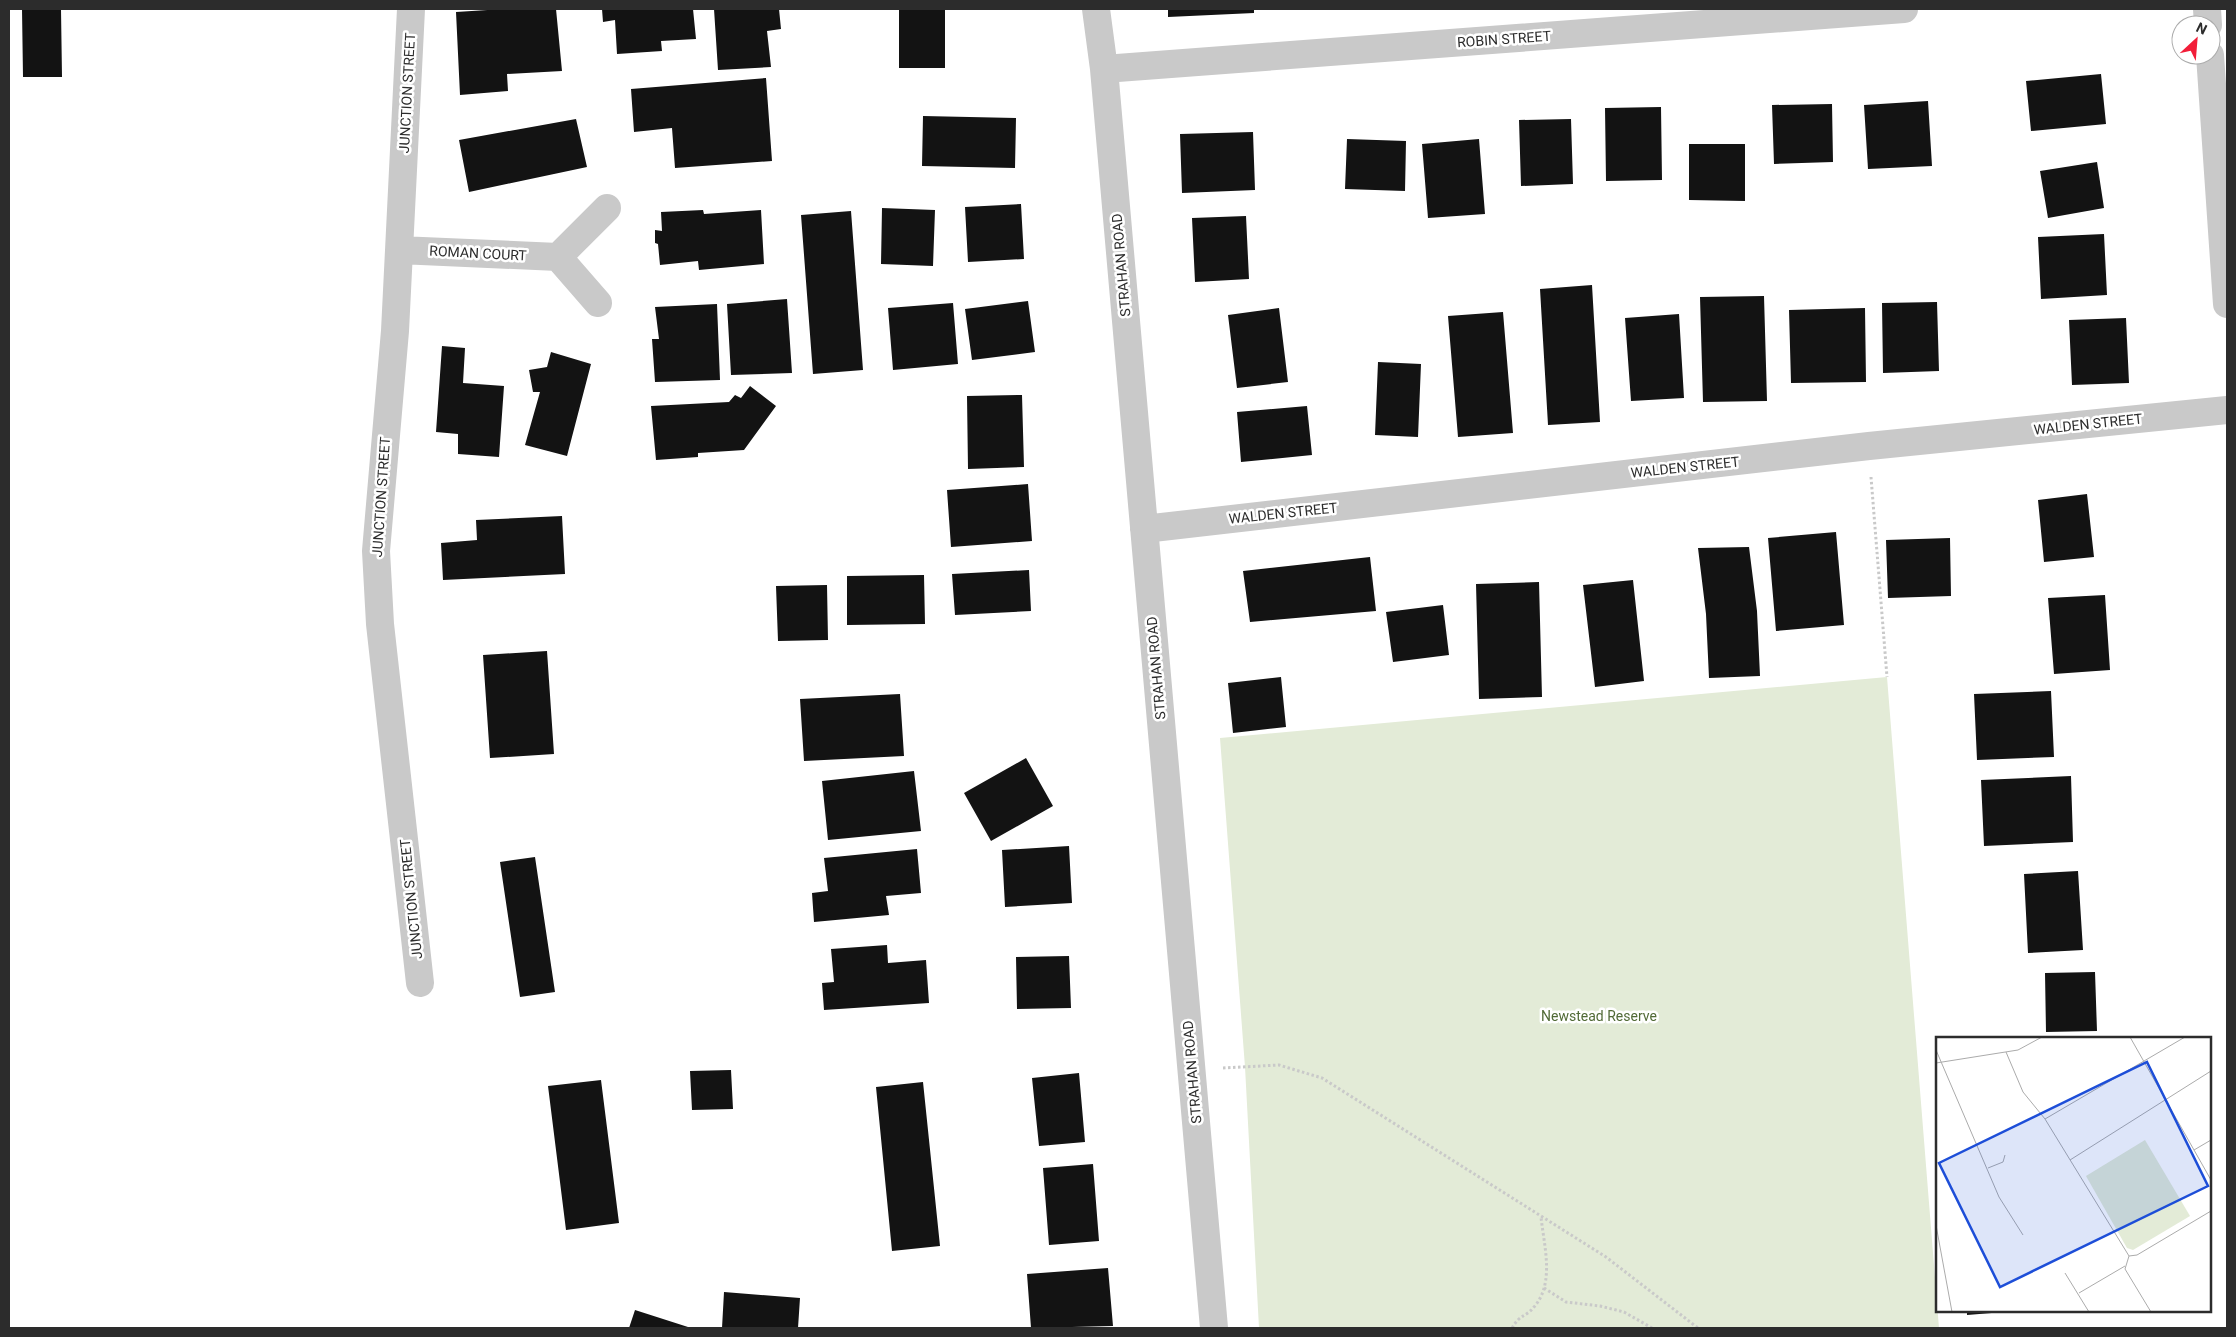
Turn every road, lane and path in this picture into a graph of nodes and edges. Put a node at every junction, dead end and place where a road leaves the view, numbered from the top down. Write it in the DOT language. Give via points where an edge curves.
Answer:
graph roads {
  1 [pos="411,9"];
  2 [pos="1096,9"];
  3 [pos="1904,9"];
  4 [pos="2211,65"];
  5 [pos="1104,69"];
  6 [pos="608,208"];
  7 [pos="399,250"];
  8 [pos="558,257"];
  9 [pos="598,303"];
  10 [pos="2227,304"];
  11 [pos="2227,410"];
  12 [pos="1869,446"];
  13 [pos="1144,529"];
  14 [pos="1887,677"];
  15 [pos="420,983"];
  16 [pos="1192,1070"];
  17 [pos="1541,1217"];
  18 [pos="1544,1288"];
  19 [pos="1214,1328"];
  20 [pos="1512,1328"];
  21 [pos="1652,1328"];
  22 [pos="1698,1328"];
  1 -- 7 [label="street, JUNCTION STREET"];
  2 -- 5 [label="street, STRAHAN ROAD"];
  3 -- 5 [label="street, ROBIN STREET"];
  4 -- 10 [label="street"];
  5 -- 13 [label="street, STRAHAN ROAD"];
  6 -- 8 [label="street"];
  7 -- 8 [label="street, ROMAN COURT"];
  7 -- 15 [label="street, JUNCTION STREET" via="376,551 380,624"];
  8 -- 9 [label="street"];
  11 -- 12 [label="street, WALDEN STREET"];
  12 -- 13 [label="street, WALDEN STREET"];
  12 -- 14 [label="path"];
  13 -- 16 [label="street, STRAHAN ROAD"];
  16 -- 17 [label="path" via="1278,1065 1322,1078"];
  16 -- 19 [label="street, STRAHAN ROAD"];
  17 -- 18 [label="path" via="1546,1263"];
  17 -- 22 [label="path" via="1606,1257"];
  18 -- 20 [label="path" via="1533,1309 1518,1318"];
  18 -- 21 [label="path" via="1566,1302 1624,1312"];
}
